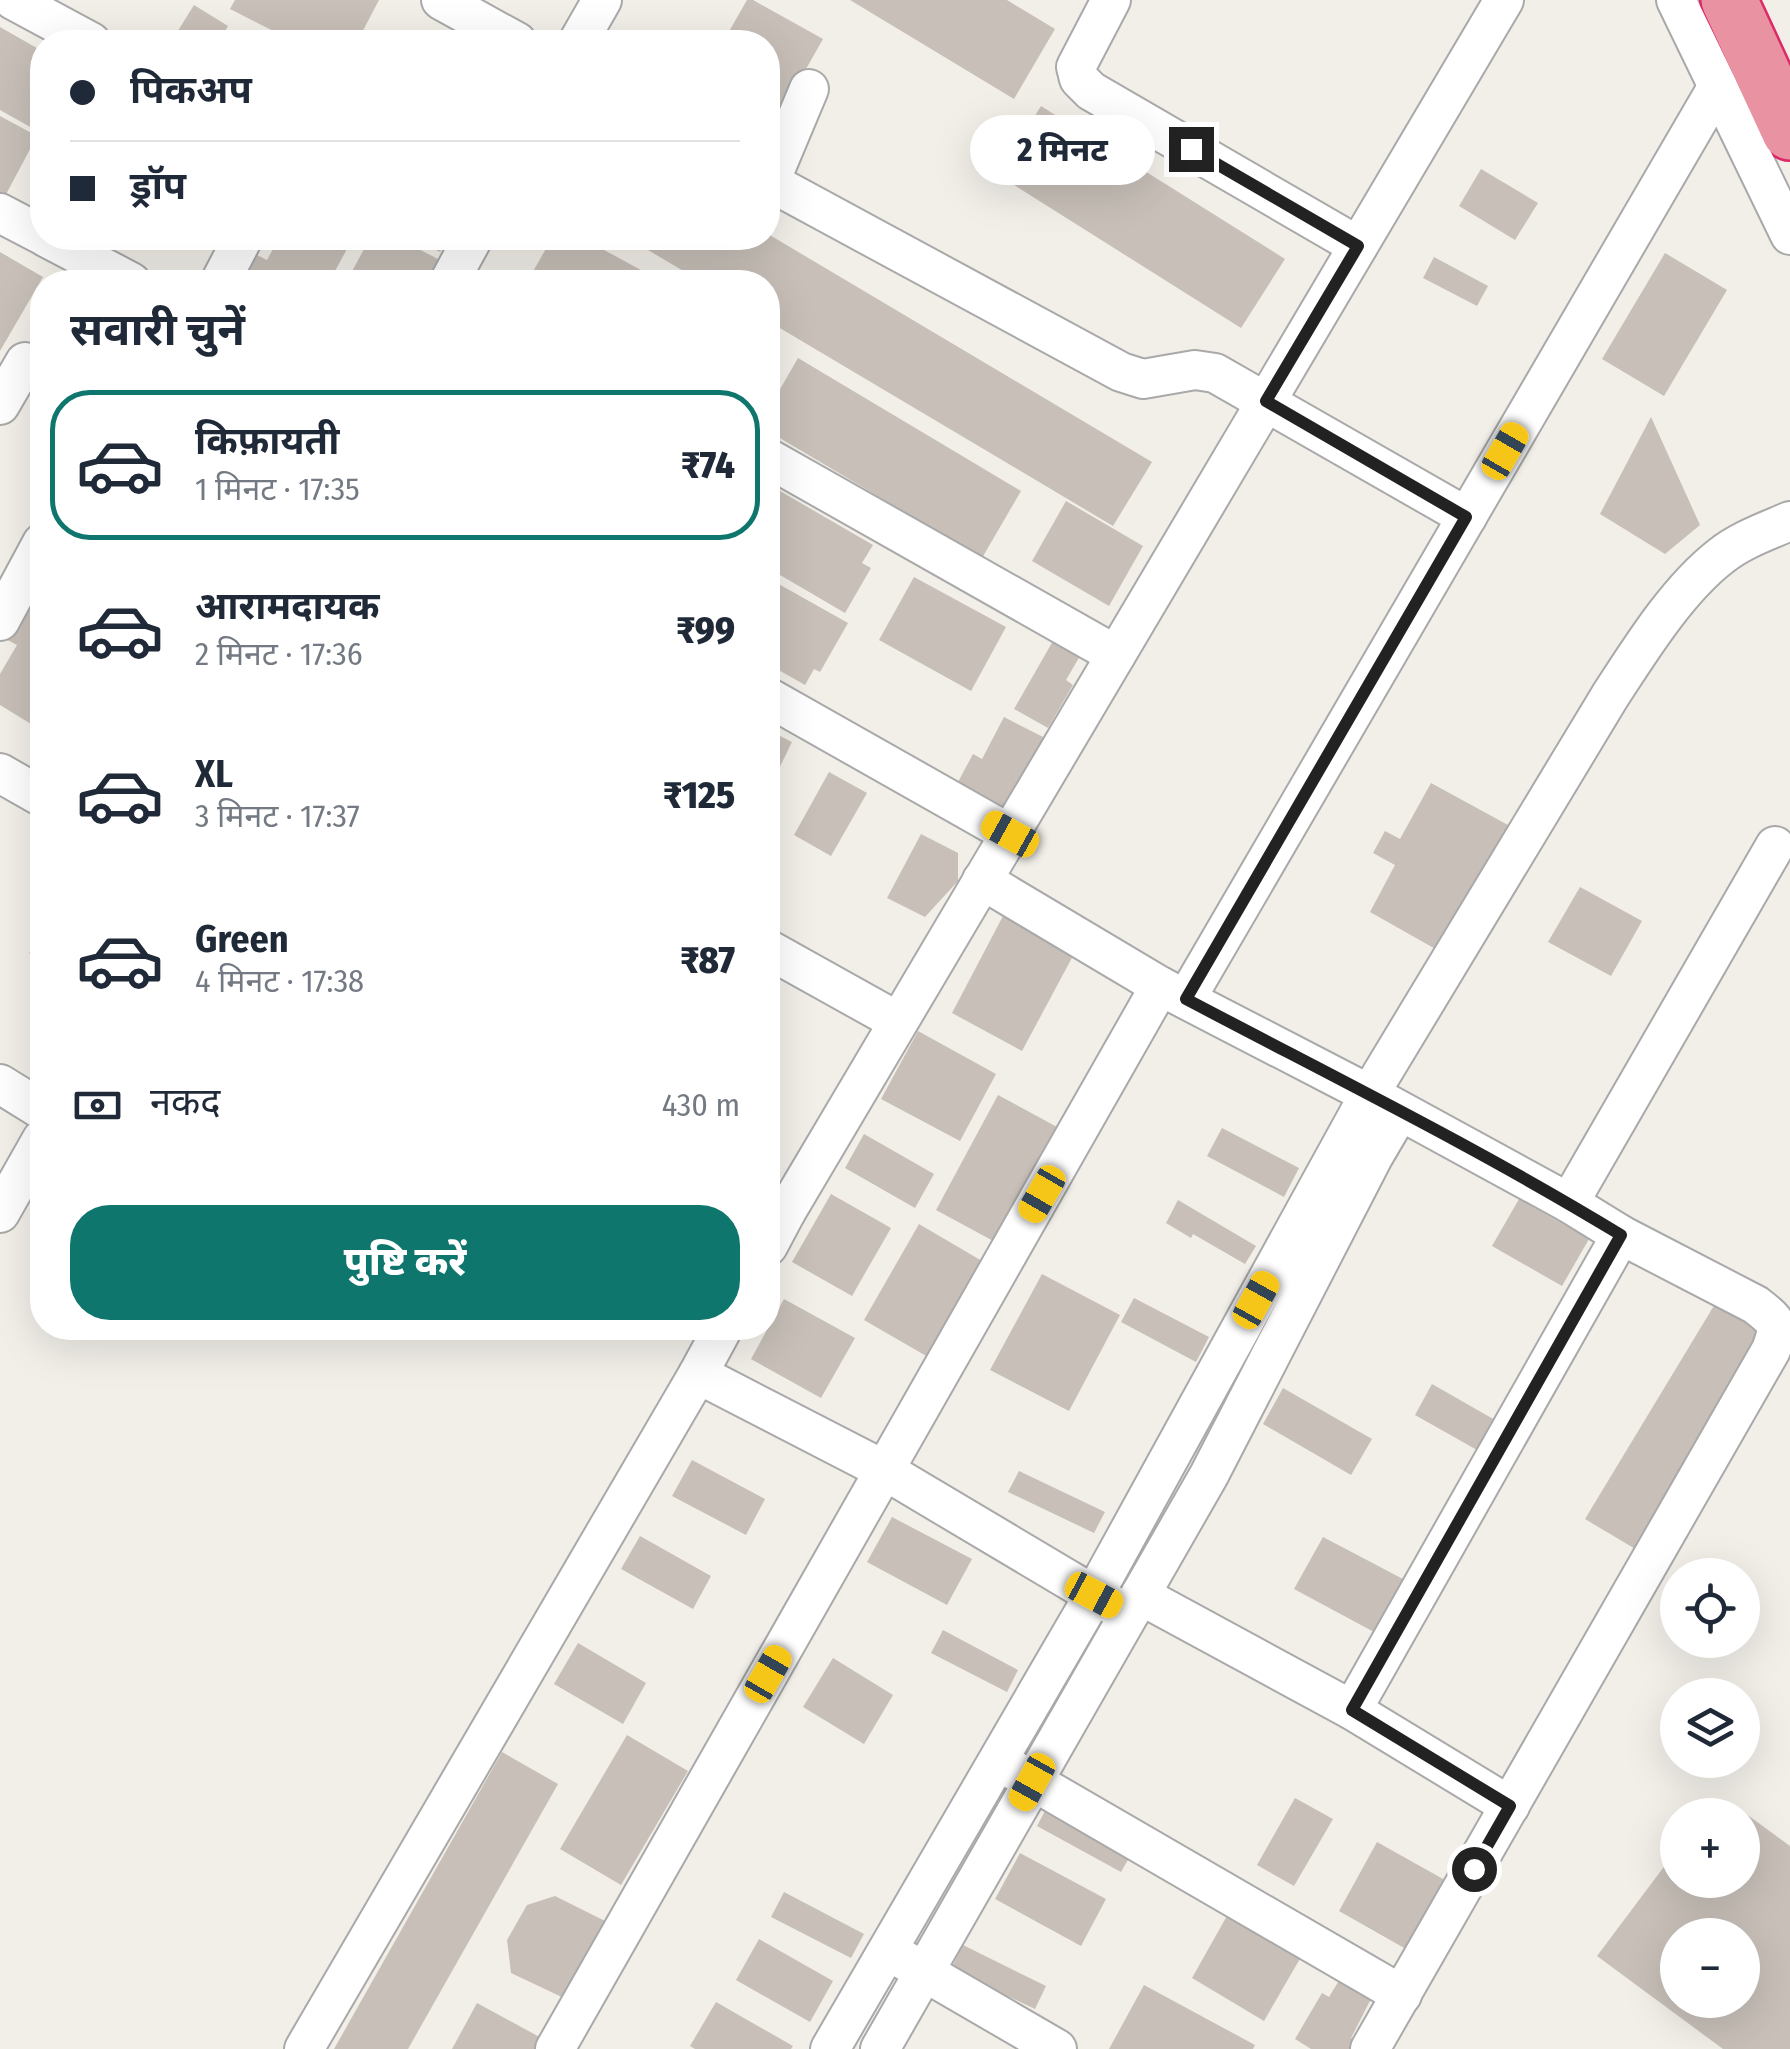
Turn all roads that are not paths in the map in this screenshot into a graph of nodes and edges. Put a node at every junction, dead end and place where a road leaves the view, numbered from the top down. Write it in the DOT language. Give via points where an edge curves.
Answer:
graph roads {
  1 [pos="14,0"];
  2 [pos="441,0"];
  3 [pos="602,0"];
  4 [pos="1111,0"];
  5 [pos="1504,0"];
  6 [pos="1676,0"];
  7 [pos="1729,0"];
  8 [pos="69,30"];
  9 [pos="495,30"];
  10 [pos="585,30"];
  11 [pos="1718,86"];
  12 [pos="810,88"];
  13 [pos="1790,132"];
  14 [pos="780,156"];
  15 [pos="780,187"];
  16 [pos="0,213"];
  17 [pos="30,228"];
  18 [pos="1790,235"];
  19 [pos="1358,246"];
  20 [pos="71,250"];
  21 [pos="109,270"];
  22 [pos="25,362"];
  23 [pos="1266,401"];
  24 [pos="0,404"];
  25 [pos="780,465"];
  26 [pos="1466,517"];
  27 [pos="1790,521"];
  28 [pos="30,565"];
  29 [pos="0,621"];
  30 [pos="1116,655"];
  31 [pos="780,705"];
  32 [pos="0,773"];
  33 [pos="30,789"];
  34 [pos="1010,834"];
  35 [pos="1776,846"];
  36 [pos="982,880"];
  37 [pos="780,956"];
  38 [pos="1173,993"];
  39 [pos="898,1021"];
  40 [pos="0,1084"];
  41 [pos="30,1103"];
  42 [pos="1385,1103"];
  43 [pos="30,1160"];
  44 [pos="780,1201"];
  45 [pos="1569,1203"];
  46 [pos="0,1213"];
  47 [pos="1621,1235"];
  48 [pos="716,1340"];
  49 [pos="698,1374"];
  50 [pos="884,1470"];
  51 [pos="1094,1595"];
  52 [pos="1134,1604"];
  53 [pos="1352,1710"];
  54 [pos="997,1760"];
  55 [pos="1032,1782"];
  56 [pos="1510,1806"];
  57 [pos="888,1951"];
  58 [pos="925,1972"];
  59 [pos="1402,1994"];
  60 [pos="304,2049"];
  61 [pos="555,2049"];
  62 [pos="830,2049"];
  63 [pos="880,2049"];
  64 [pos="1057,2049"];
  65 [pos="1370,2049"];
  1 -- 8 [label="street"];
  2 -- 9 [label="street"];
  3 -- 10 [label="street"];
  4 -- 19 [label="street" via="1076,68 1091,91"];
  5 -- 19 [label="street"];
  6 -- 11 [label="street"];
  7 -- 13 [label="highway"];
  11 -- 18 [label="street"];
  11 -- 26 [label="street"];
  12 -- 14 [label="street"];
  15 -- 23 [label="street" via="1121,372 1143,379 1215,373"];
  16 -- 17 [label="street"];
  19 -- 23 [label="street"];
  20 -- 21 [label="street"];
  22 -- 24 [label="street"];
  23 -- 26 [label="street"];
  23 -- 30 [label="street"];
  25 -- 30 [label="street"];
  26 -- 38 [label="street"];
  27 -- 42 [label="street" via="1721,556 1652,632"];
  28 -- 29 [label="street"];
  30 -- 34 [label="street"];
  31 -- 34 [label="street"];
  32 -- 33 [label="street"];
  34 -- 36 [label="street"];
  35 -- 45 [label="street"];
  36 -- 38 [label="street"];
  36 -- 39 [label="street"];
  37 -- 39 [label="street"];
  38 -- 42 [label="street"];
  38 -- 50 [label="street"];
  39 -- 44 [label="street"];
  40 -- 41 [label="street"];
  42 -- 45 [label="street"];
  42 -- 51 [label="street"];
  42 -- 52 [label="street" via="1373,1157 1209,1475"];
  43 -- 46 [label="street"];
  45 -- 47 [label="street"];
  47 -- 53 [label="street"];
  47 -- 56 [label="street" via="1756,1305 1778,1330"];
  48 -- 49 [label="street"];
  49 -- 50 [label="street"];
  49 -- 60 [label="street"];
  50 -- 51 [label="street"];
  50 -- 61 [label="street"];
  51 -- 52 [label="street"];
  51 -- 54 [label="street"];
  52 -- 53 [label="street"];
  52 -- 55 [label="street"];
  53 -- 56 [label="street"];
  54 -- 55 [label="street"];
  54 -- 57 [label="street"];
  55 -- 58 [label="street"];
  55 -- 59 [label="street"];
  56 -- 59 [label="street"];
  57 -- 58 [label="street"];
  57 -- 62 [label="street"];
  58 -- 63 [label="street"];
  58 -- 64 [label="street"];
  59 -- 65 [label="street"];
}
